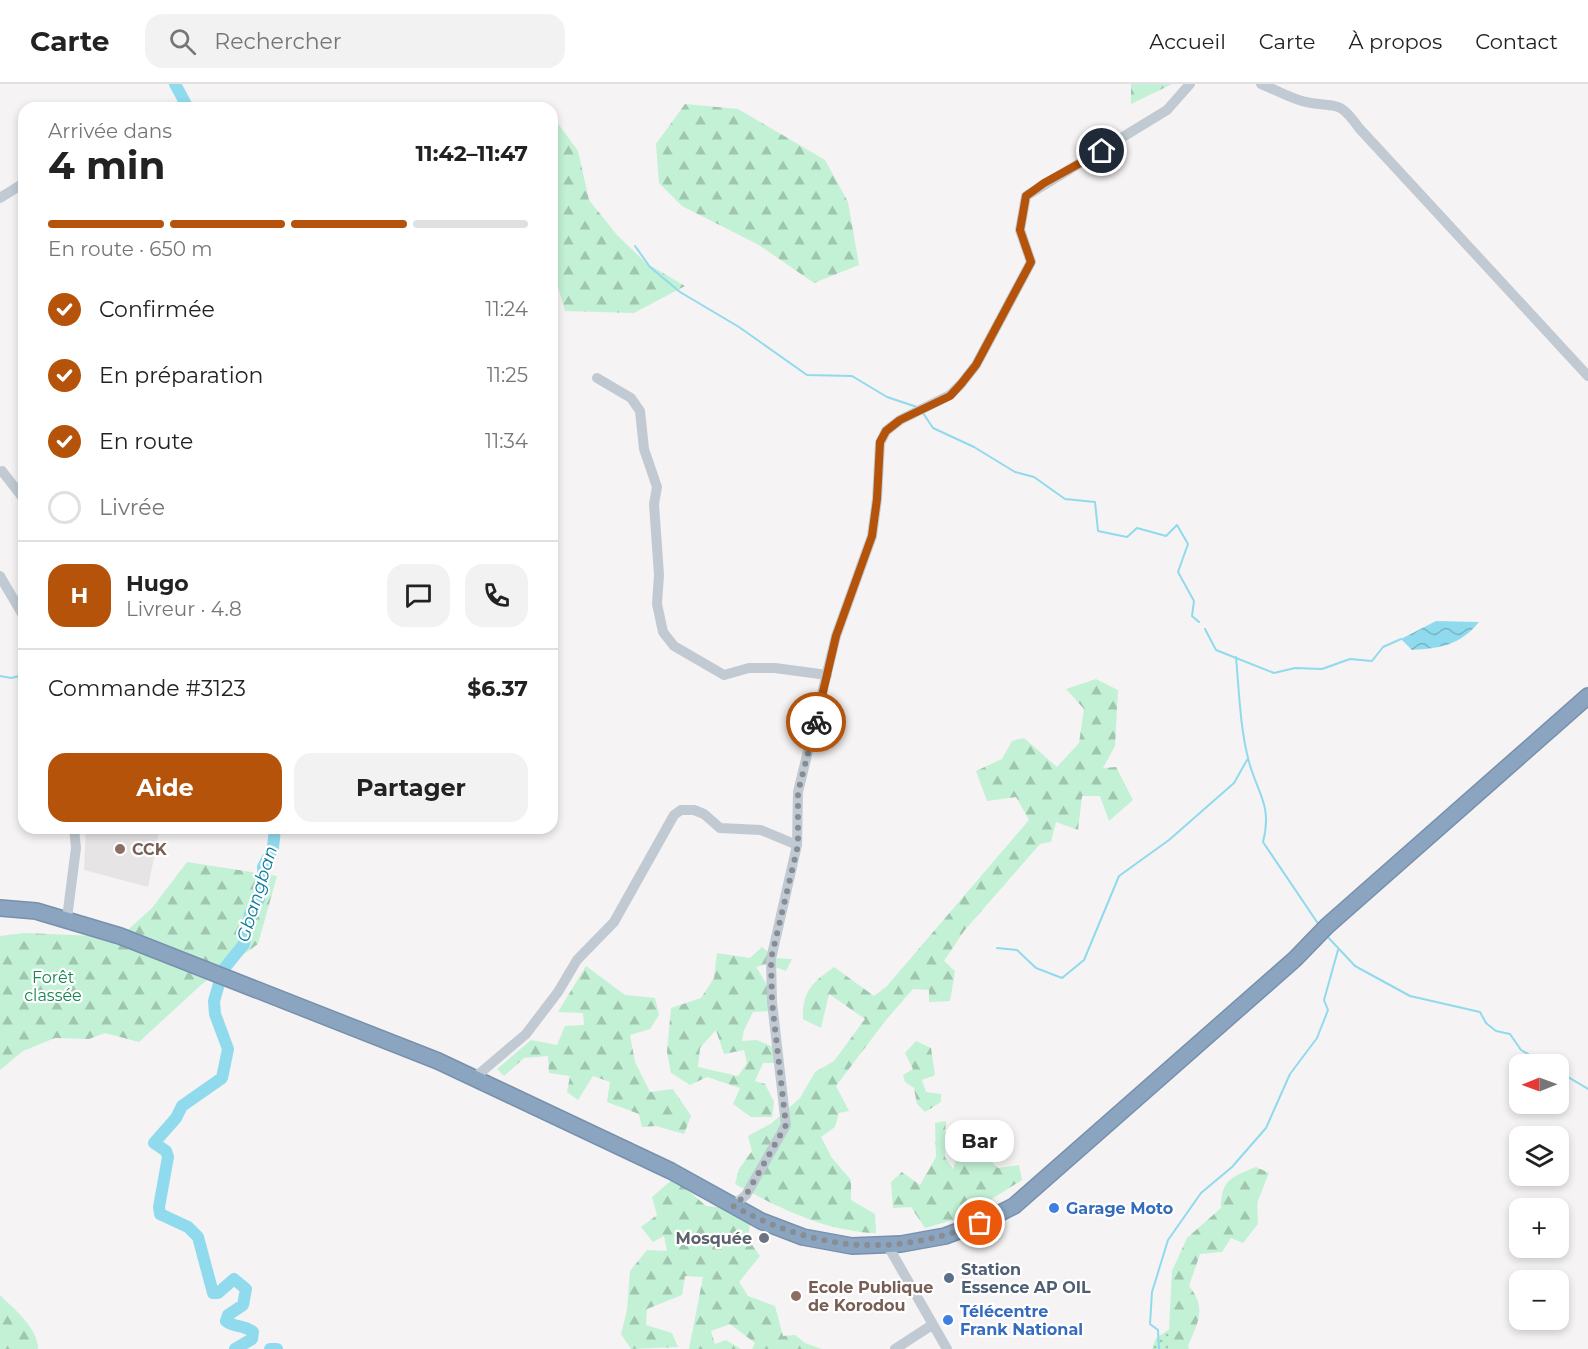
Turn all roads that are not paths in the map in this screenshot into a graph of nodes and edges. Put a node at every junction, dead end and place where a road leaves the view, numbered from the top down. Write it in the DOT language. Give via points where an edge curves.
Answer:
graph roads {
  1 [pos="1190,84"];
  2 [pos="1261,84"];
  3 [pos="18,187"];
  4 [pos="0,198"];
  5 [pos="1588,376"];
  6 [pos="597,378"];
  7 [pos="2,471"];
  8 [pos="18,492"];
  9 [pos="0,576"];
  10 [pos="18,607"];
  11 [pos="827,675"];
  12 [pos="1588,696"];
  13 [pos="75,834"];
  14 [pos="798,845"];
  15 [pos="0,908"];
  16 [pos="67,918"];
  17 [pos="472,1080"];
  18 [pos="733,1206"];
  19 [pos="888,1246"];
  20 [pos="932,1325"];
  21 [pos="895,1349"];
  22 [pos="947,1349"];
  1 -- 11 [label="street" via="1167,110 1026,196 1020,230 1031,262 976,365 950,396 900,420 880,442 872,536 839,626"];
  2 -- 5 [label="street" via="1303,101 1335,104 1346,110"];
  3 -- 4 [label="street"];
  6 -- 11 [label="street" via="632,398 640,411 644,449 657,487 657,604 663,632 674,646 724,675 749,668"];
  7 -- 8 [label="street"];
  9 -- 10 [label="street"];
  11 -- 14 [label="street" via="798,792"];
  12 -- 19 [label="highway" via="1014,1206 945,1236"];
  13 -- 16 [label="street"];
  14 -- 17 [label="street" via="761,830 720,828 694,810 681,810 674,815 614,922 577,960 526,1034"];
  14 -- 18 [label="street" via="771,959 786,1125 746,1195"];
  15 -- 16 [label="highway"];
  16 -- 17 [label="highway" via="438,1061"];
  17 -- 18 [label="highway" via="671,1171"];
  18 -- 19 [label="highway" via="803,1237 852,1246"];
  19 -- 20 [label="street"];
  20 -- 21 [label="street"];
  20 -- 22 [label="street"];
}
